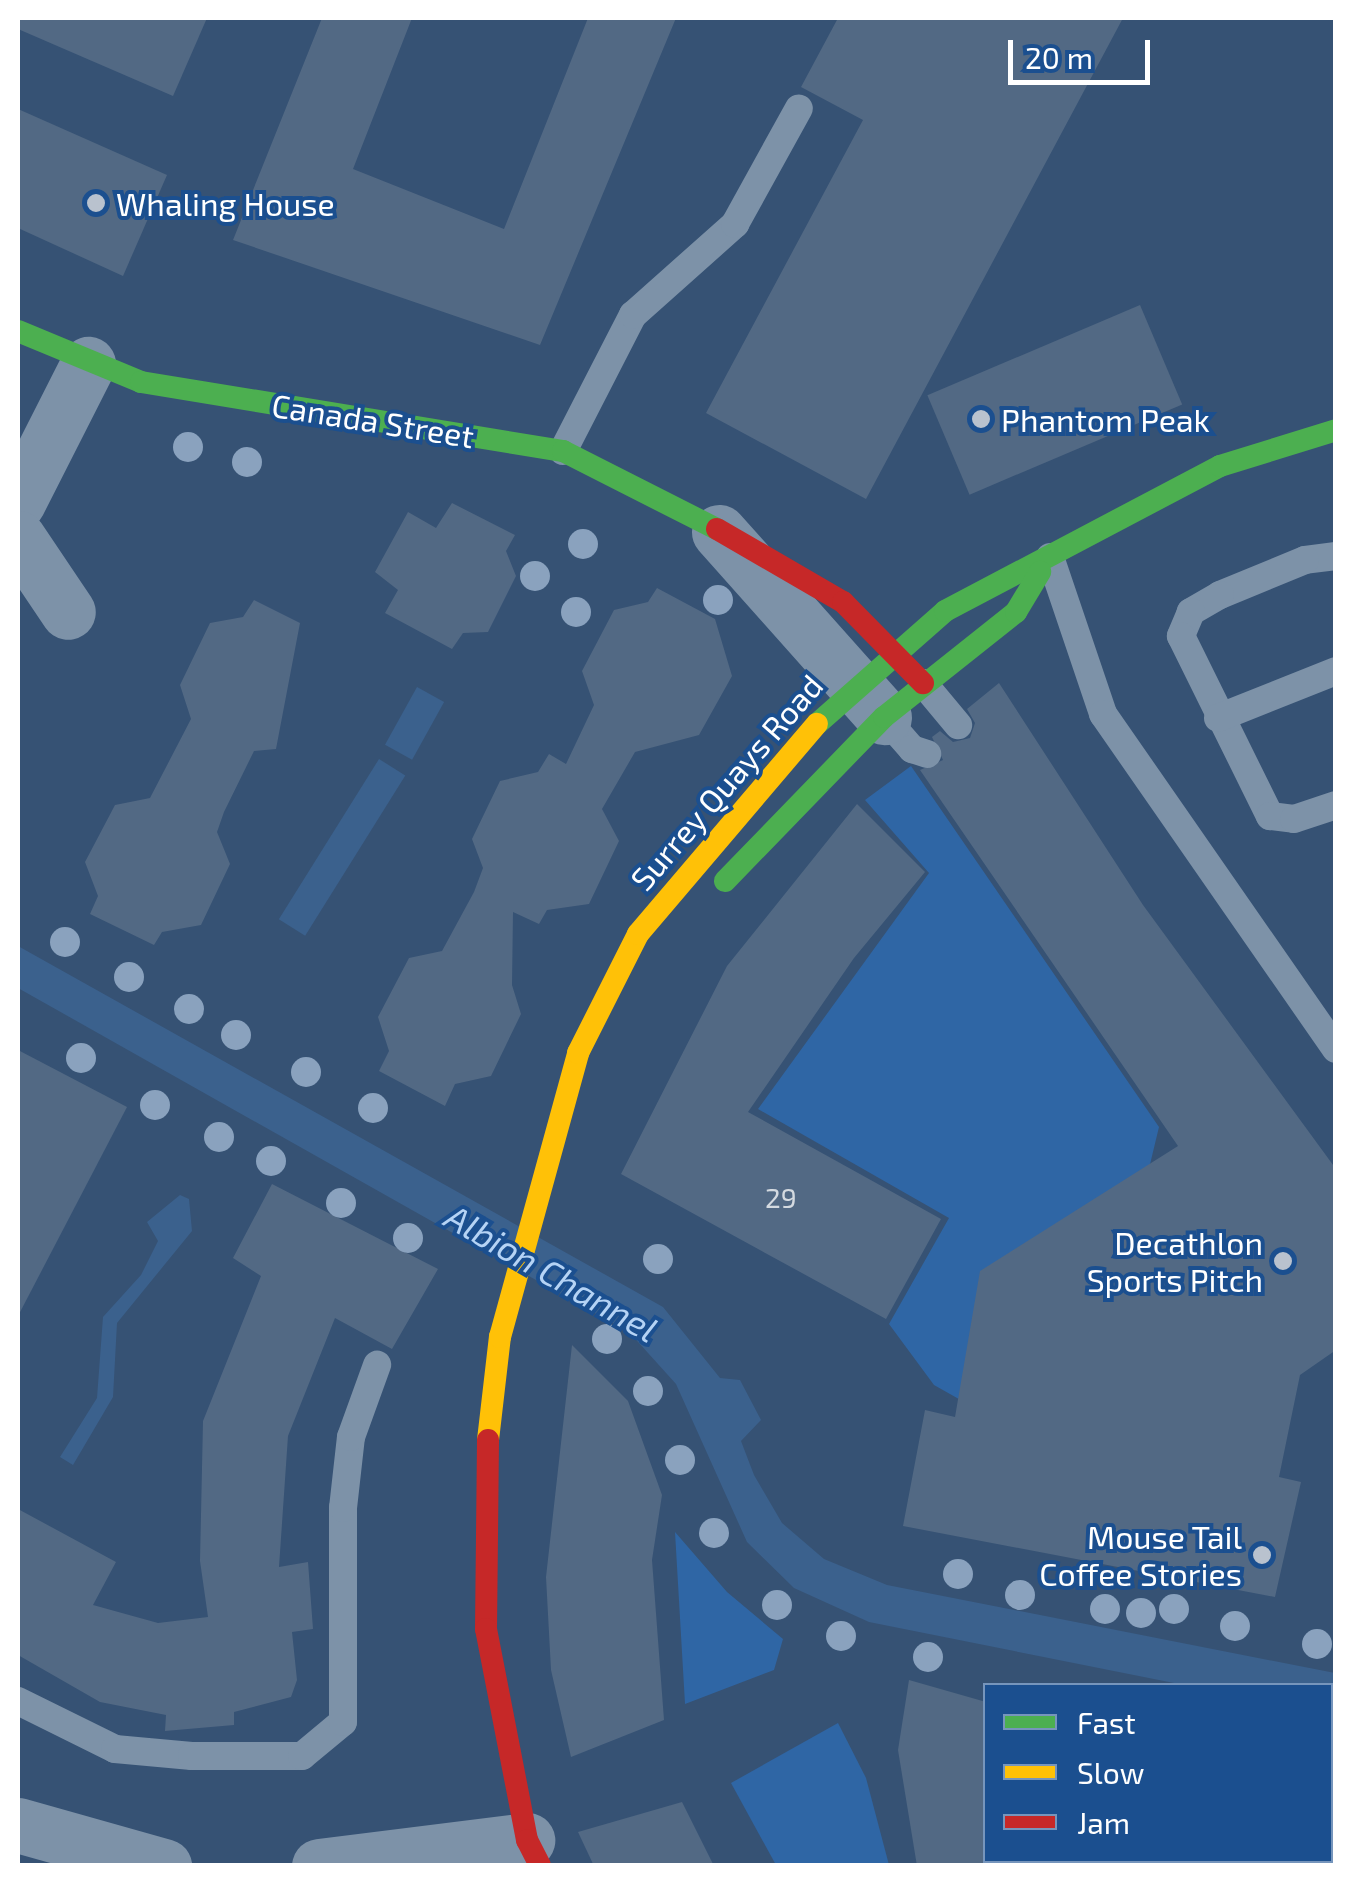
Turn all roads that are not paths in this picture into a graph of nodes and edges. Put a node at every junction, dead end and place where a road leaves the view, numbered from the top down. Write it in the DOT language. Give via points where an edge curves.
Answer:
graph roads {
  1 [pos="799,108"];
  2 [pos="18,331"];
  3 [pos="88,364"];
  4 [pos="1336,430"];
  5 [pos="563,452"];
  6 [pos="18,502"];
  7 [pos="719,532"];
  8 [pos="18,538"];
  9 [pos="1336,556"];
  10 [pos="1050,557"];
  11 [pos="68,612"];
  12 [pos="894,650"];
  13 [pos="1336,671"];
  14 [pos="887,695"];
  15 [pos="1218,718"];
  16 [pos="958,725"];
  17 [pos="928,754"];
  18 [pos="1336,805"];
  19 [pos="704,905"];
  20 [pos="1336,1049"];
  21 [pos="603,1064"];
  22 [pos="554,1136"];
  23 [pos="377,1365"];
  24 [pos="18,1702"];
  25 [pos="18,1825"];
  26 [pos="534,1853"];
  27 [pos="94,1860"];
  28 [pos="164,1866"];
  29 [pos="319,1866"];
  1 -- 5 [label="lane" via="736,224 633,315"];
  2 -- 3 [label="street, Canada Street"];
  3 -- 5 [label="street, Canada Street" via="141,382"];
  3 -- 6 [label="street"];
  4 -- 10 [label="street, Surrey Quays Road" via="1220,466"];
  5 -- 7 [label="street, Canada Street"];
  7 -- 12 [label="street, Canada Street" via="832,594"];
  7 -- 14 [label="street, Canada Street"];
  8 -- 11 [label="street"];
  9 -- 15 [label="lane" via="1305,560 1191,612 1181,636"];
  10 -- 12 [label="street, Surrey Quays Road" via="944,610"];
  10 -- 14 [label="street, Surrey Quays Road" via="1016,612"];
  10 -- 20 [label="lane" via="1103,714"];
  12 -- 14 [label="street, Canada Street"];
  12 -- 14 [label="street, Surrey Quays Road"];
  13 -- 15 [label="lane"];
  14 -- 16 [label="lane"];
  14 -- 17 [label="lane" via="912,750"];
  14 -- 19 [label="street, Surrey Quays Road"];
  14 -- 22 [label="street, Surrey Quays Road" via="701,852 638,934 578,1053"];
  15 -- 18 [label="lane" via="1270,816 1294,819"];
  21 -- 22 [label="street, Surrey Quays Road"];
  22 -- 26 [label="street, Surrey Quays Road" via="500,1338 486,1457 486,1630"];
  23 -- 24 [label="lane" via="352,1437 343,1508 343,1722 302,1756 192,1756 115,1749"];
  25 -- 27 [label="street"];
  26 -- 29 [label="street"];
  27 -- 28 [label="street"];
}
